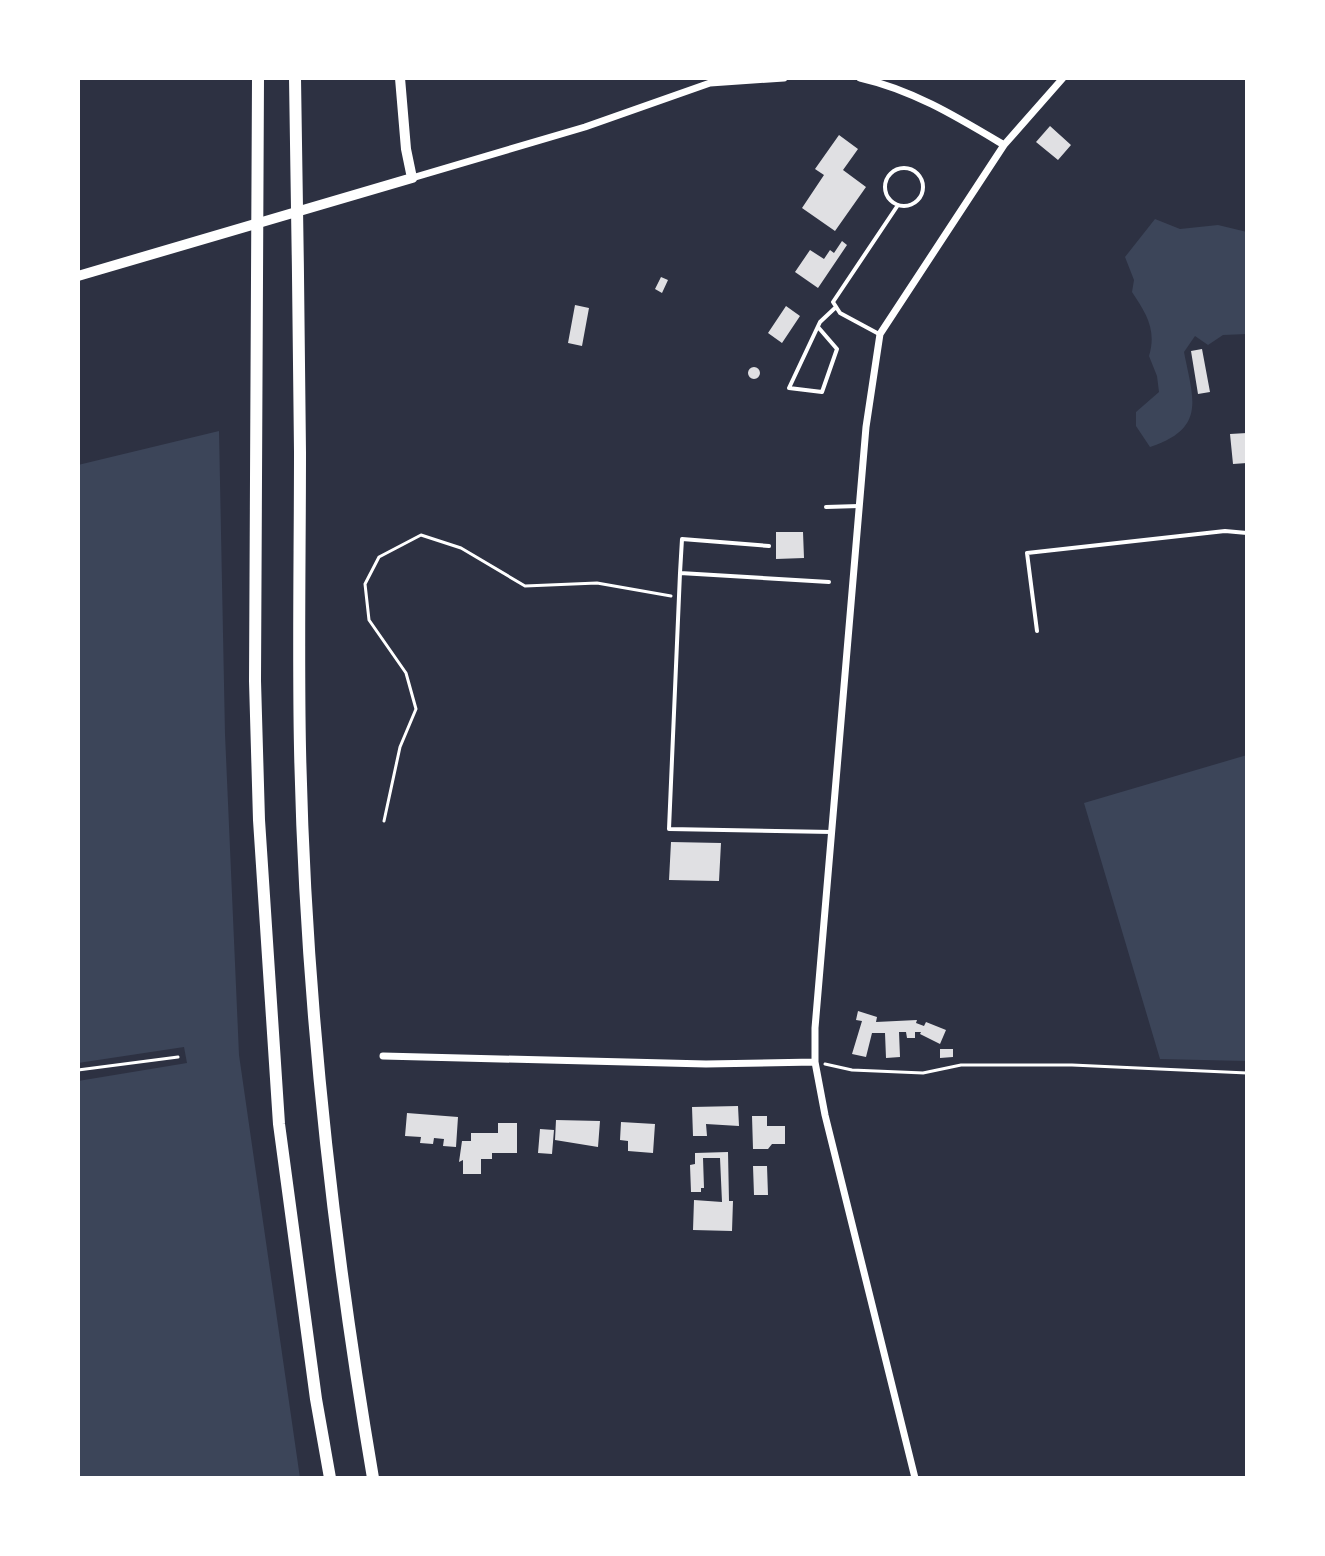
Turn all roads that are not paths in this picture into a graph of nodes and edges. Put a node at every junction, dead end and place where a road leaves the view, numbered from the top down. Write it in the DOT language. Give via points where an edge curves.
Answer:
graph roads {
  1 [pos="258,78"];
  2 [pos="295,78"];
  3 [pos="400,78"];
  4 [pos="784,78"];
  5 [pos="860,78"];
  6 [pos="1063,78"];
  7 [pos="1004,145"];
  8 [pos="412,178"];
  9 [pos="898,205"];
  10 [pos="78,276"];
  11 [pos="836,307"];
  12 [pos="818,327"];
  13 [pos="880,334"];
  14 [pos="859,506"];
  15 [pos="826,507"];
  16 [pos="1247,533"];
  17 [pos="769,546"];
  18 [pos="680,573"];
  19 [pos="829,582"];
  20 [pos="1037,631"];
  21 [pos="832,832"];
  22 [pos="383,1056"];
  23 [pos="815,1062"];
  24 [pos="330,1478"];
  25 [pos="373,1478"];
  26 [pos="915,1478"];
  1 -- 24 [label="highway" via="259,820 279,1124"];
  2 -- 25 [label="highway" via="300,750 309,932 335,1222"];
  3 -- 8 [label="main road"];
  4 -- 8 [label="street" via="710,83"];
  5 -- 7 [label="street" via="935,105"];
  6 -- 7 [label="street"];
  7 -- 13 [label="street"];
  8 -- 10 [label="main road"];
  9 -- 9 [label="lane" via="887,194 886,182 893,172 912,169 921,178 922,196 913,205"];
  9 -- 11 [label="lane" via="833,302"];
  11 -- 12 [label="lane"];
  11 -- 13 [label="lane"];
  12 -- 12 [label="lane" via="806,351 789,388 822,392 837,349"];
  13 -- 14 [label="street"];
  14 -- 15 [label="lane"];
  14 -- 21 [label="street"];
  16 -- 20 [label="lane" via="1027,553"];
  17 -- 18 [label="lane" via="682,539"];
  18 -- 19 [label="lane"];
  18 -- 21 [label="lane" via="669,829"];
  21 -- 23 [label="street"];
  22 -- 23 [label="street"];
  23 -- 26 [label="street"];
}
